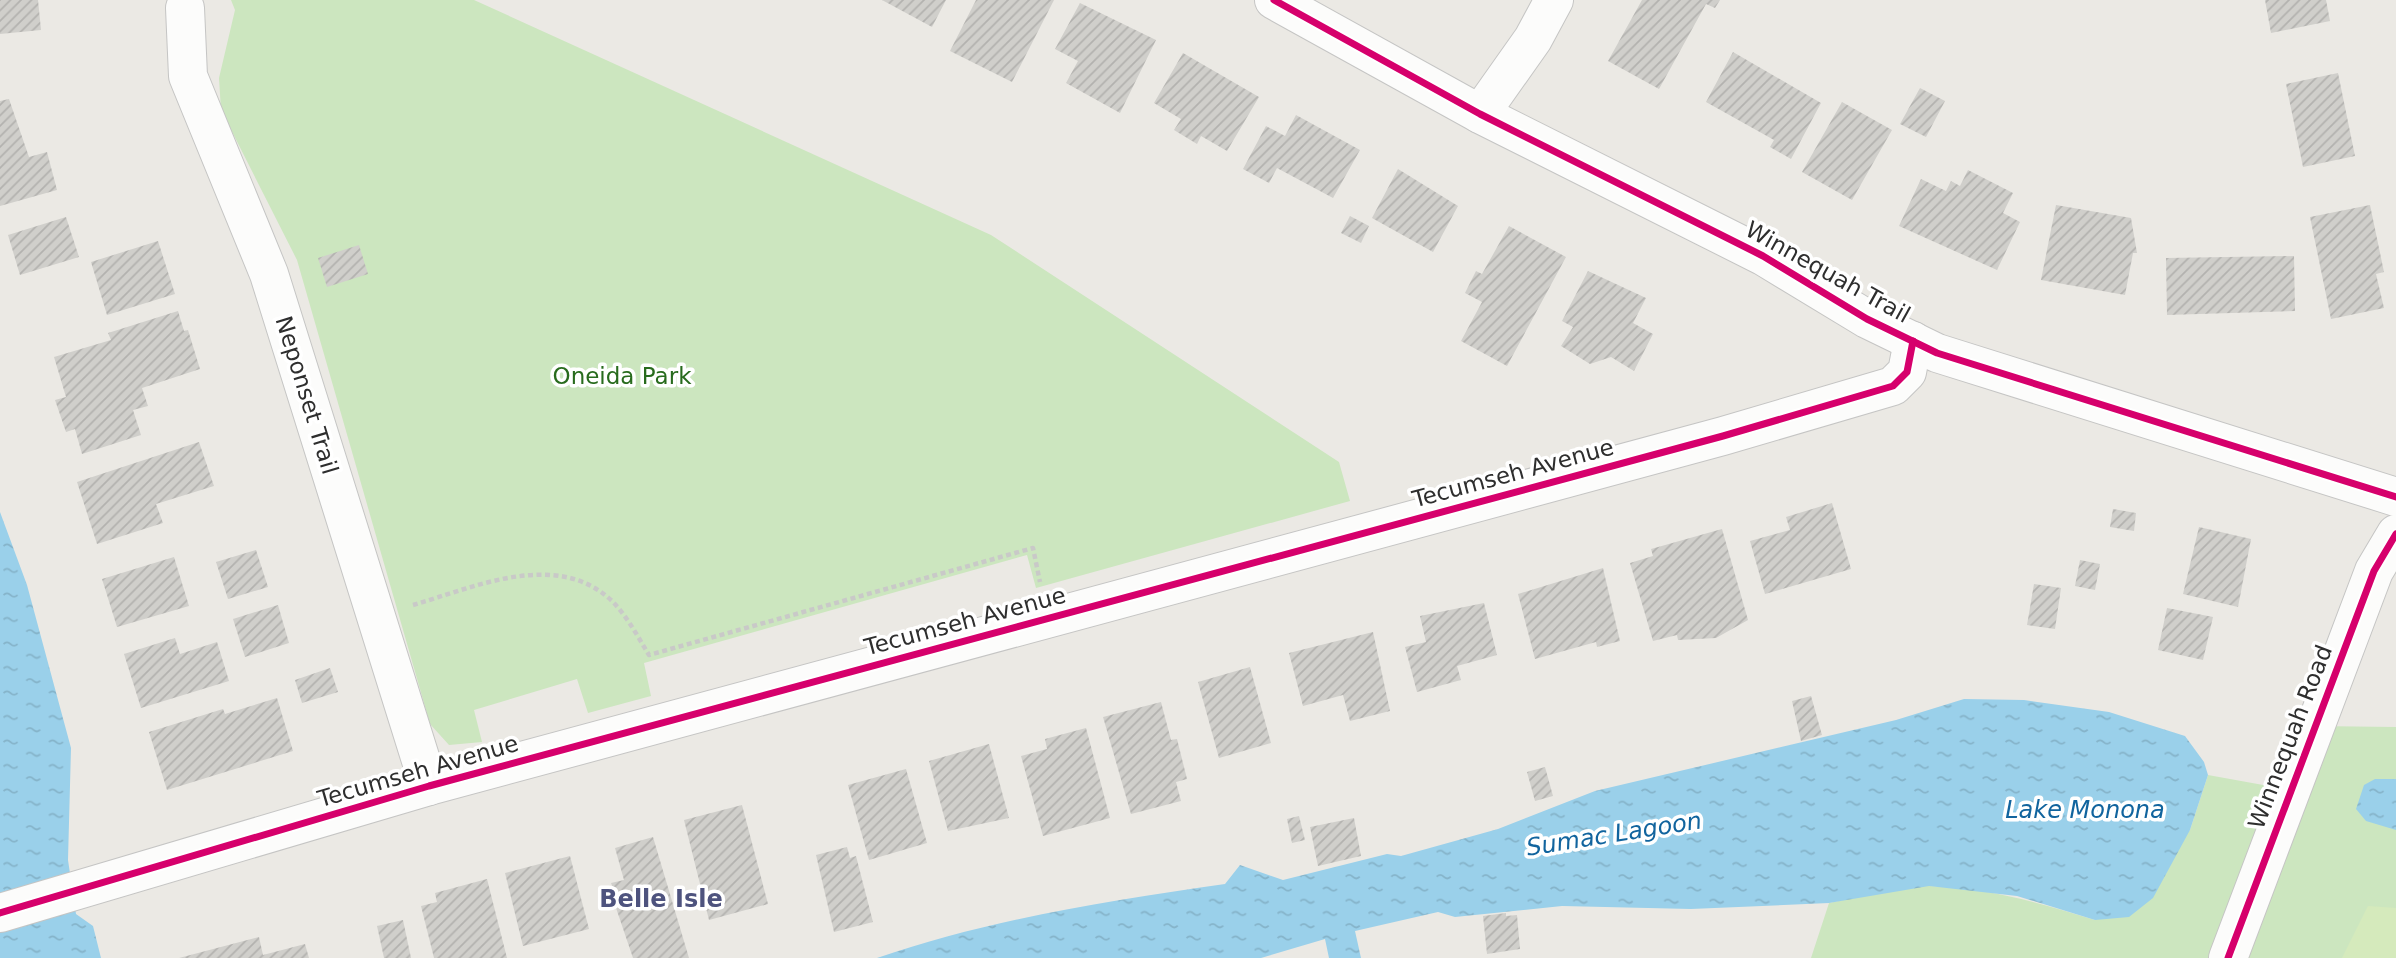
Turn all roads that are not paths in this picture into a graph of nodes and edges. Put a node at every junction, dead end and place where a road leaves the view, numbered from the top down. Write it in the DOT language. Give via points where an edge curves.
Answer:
graph roads {
  1 [pos="1274,0"];
  2 [pos="1554,0"];
  3 [pos="185,8"];
  4 [pos="1480,114"];
  5 [pos="1913,341"];
  6 [pos="2396,497"];
  7 [pos="2396,534"];
  8 [pos="429,786"];
  9 [pos="0,913"];
  10 [pos="2228,958"];
  1 -- 4 [label="street, Winnequah Trail"];
  2 -- 4 [label="street" via="1533,39"];
  3 -- 8 [label="street, Neponset Trail" via="188,76 269,274"];
  4 -- 5 [label="street, Winnequah Trail" via="1763,256"];
  5 -- 6 [label="street, Winnequah Trail" via="1937,354"];
  5 -- 8 [label="street, Tecumseh Avenue" via="1907,372 1893,386 1724,436"];
  7 -- 10 [label="street, Winnequah Road" via="2374,571"];
  8 -- 9 [label="street, Tecumseh Avenue"];
}
